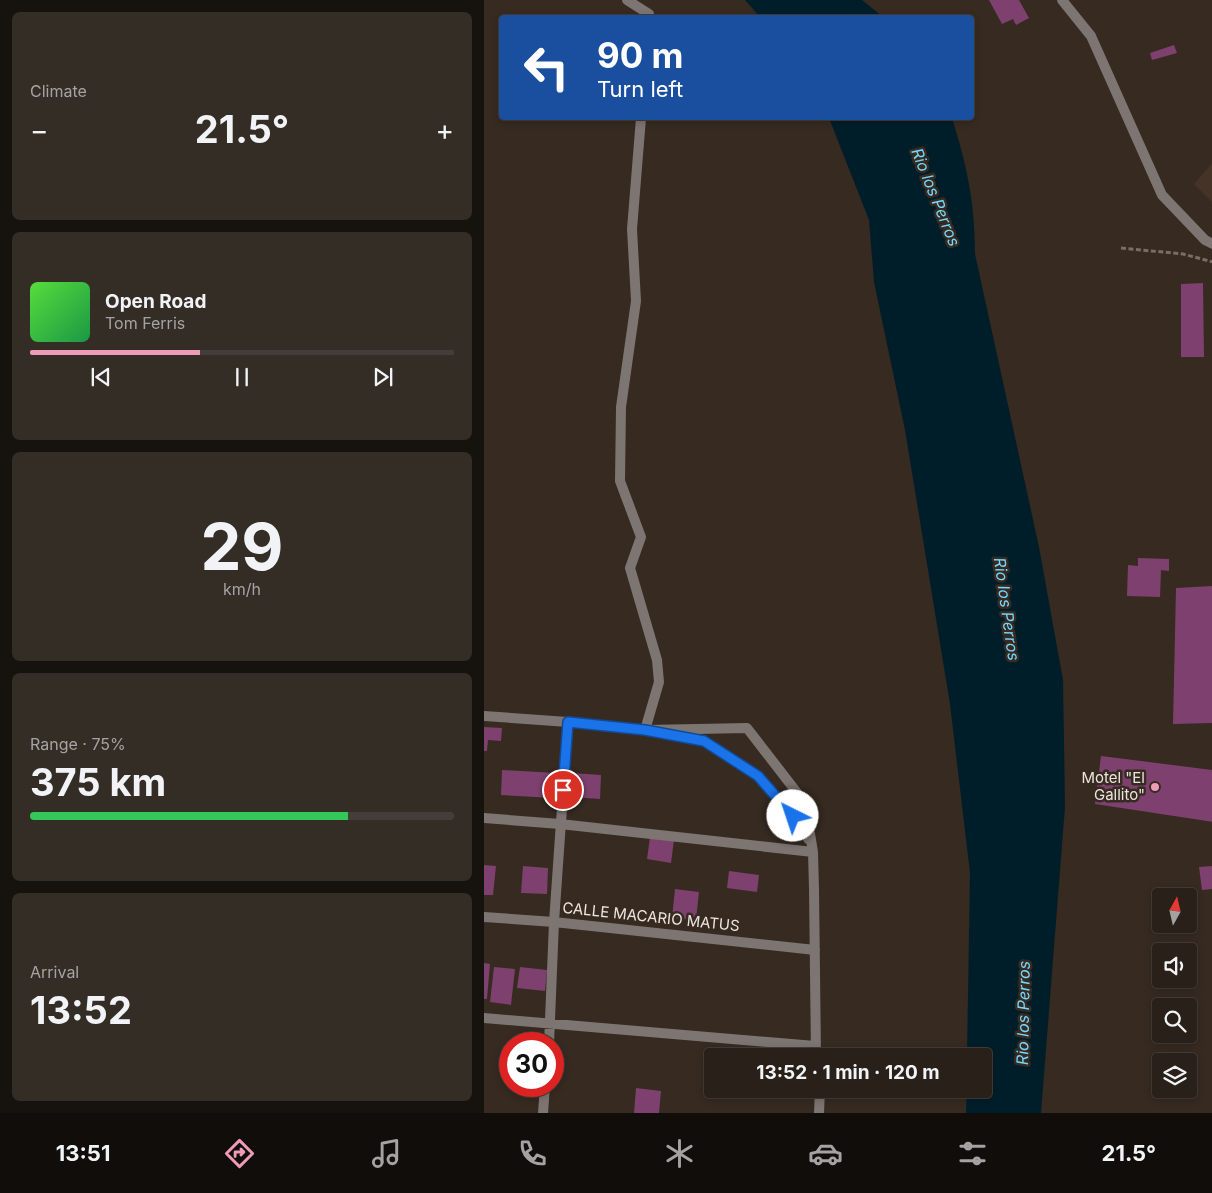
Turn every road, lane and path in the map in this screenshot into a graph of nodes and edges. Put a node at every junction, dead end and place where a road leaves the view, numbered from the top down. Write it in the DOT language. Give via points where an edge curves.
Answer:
graph roads {
  1 [pos="627,0"];
  2 [pos="1062,0"];
  3 [pos="649,15"];
  4 [pos="641,120"];
  5 [pos="1212,244"];
  6 [pos="1121,248"];
  7 [pos="1212,262"];
  8 [pos="484,716"];
  9 [pos="568,722"];
  10 [pos="645,730"];
  11 [pos="484,818"];
  12 [pos="560,824"];
  13 [pos="812,852"];
  14 [pos="484,917"];
  15 [pos="554,922"];
  16 [pos="815,950"];
  17 [pos="484,1018"];
  18 [pos="550,1024"];
  19 [pos="550,1032"];
  20 [pos="786,1048"];
  21 [pos="816,1048"];
  22 [pos="544,1097"];
  23 [pos="820,1098"];
  24 [pos="543,1113"];
  25 [pos="819,1113"];
  1 -- 3 [label="street"];
  2 -- 5 [label="street" via="1090,36 1162,195"];
  4 -- 10 [label="street" via="632,229 636,301 621,406 620,481 640,537 630,568 657,660 659,682"];
  6 -- 7 [label="path" via="1183,254"];
  8 -- 9 [label="street"];
  9 -- 10 [label="street"];
  9 -- 12 [label="street"];
  10 -- 13 [label="street" via="704,741 758,776 804,830"];
  10 -- 13 [label="street" via="746,728 805,804"];
  11 -- 12 [label="street"];
  12 -- 13 [label="street"];
  12 -- 15 [label="street"];
  13 -- 16 [label="street"];
  14 -- 15 [label="street, CALLE MACARIO MATUS"];
  15 -- 16 [label="street, CALLE MACARIO MATUS"];
  15 -- 18 [label="street"];
  16 -- 21 [label="street"];
  17 -- 18 [label="street"];
  18 -- 19 [label="street"];
  18 -- 20 [label="street"];
  22 -- 24 [label="street"];
  23 -- 25 [label="street"];
}
